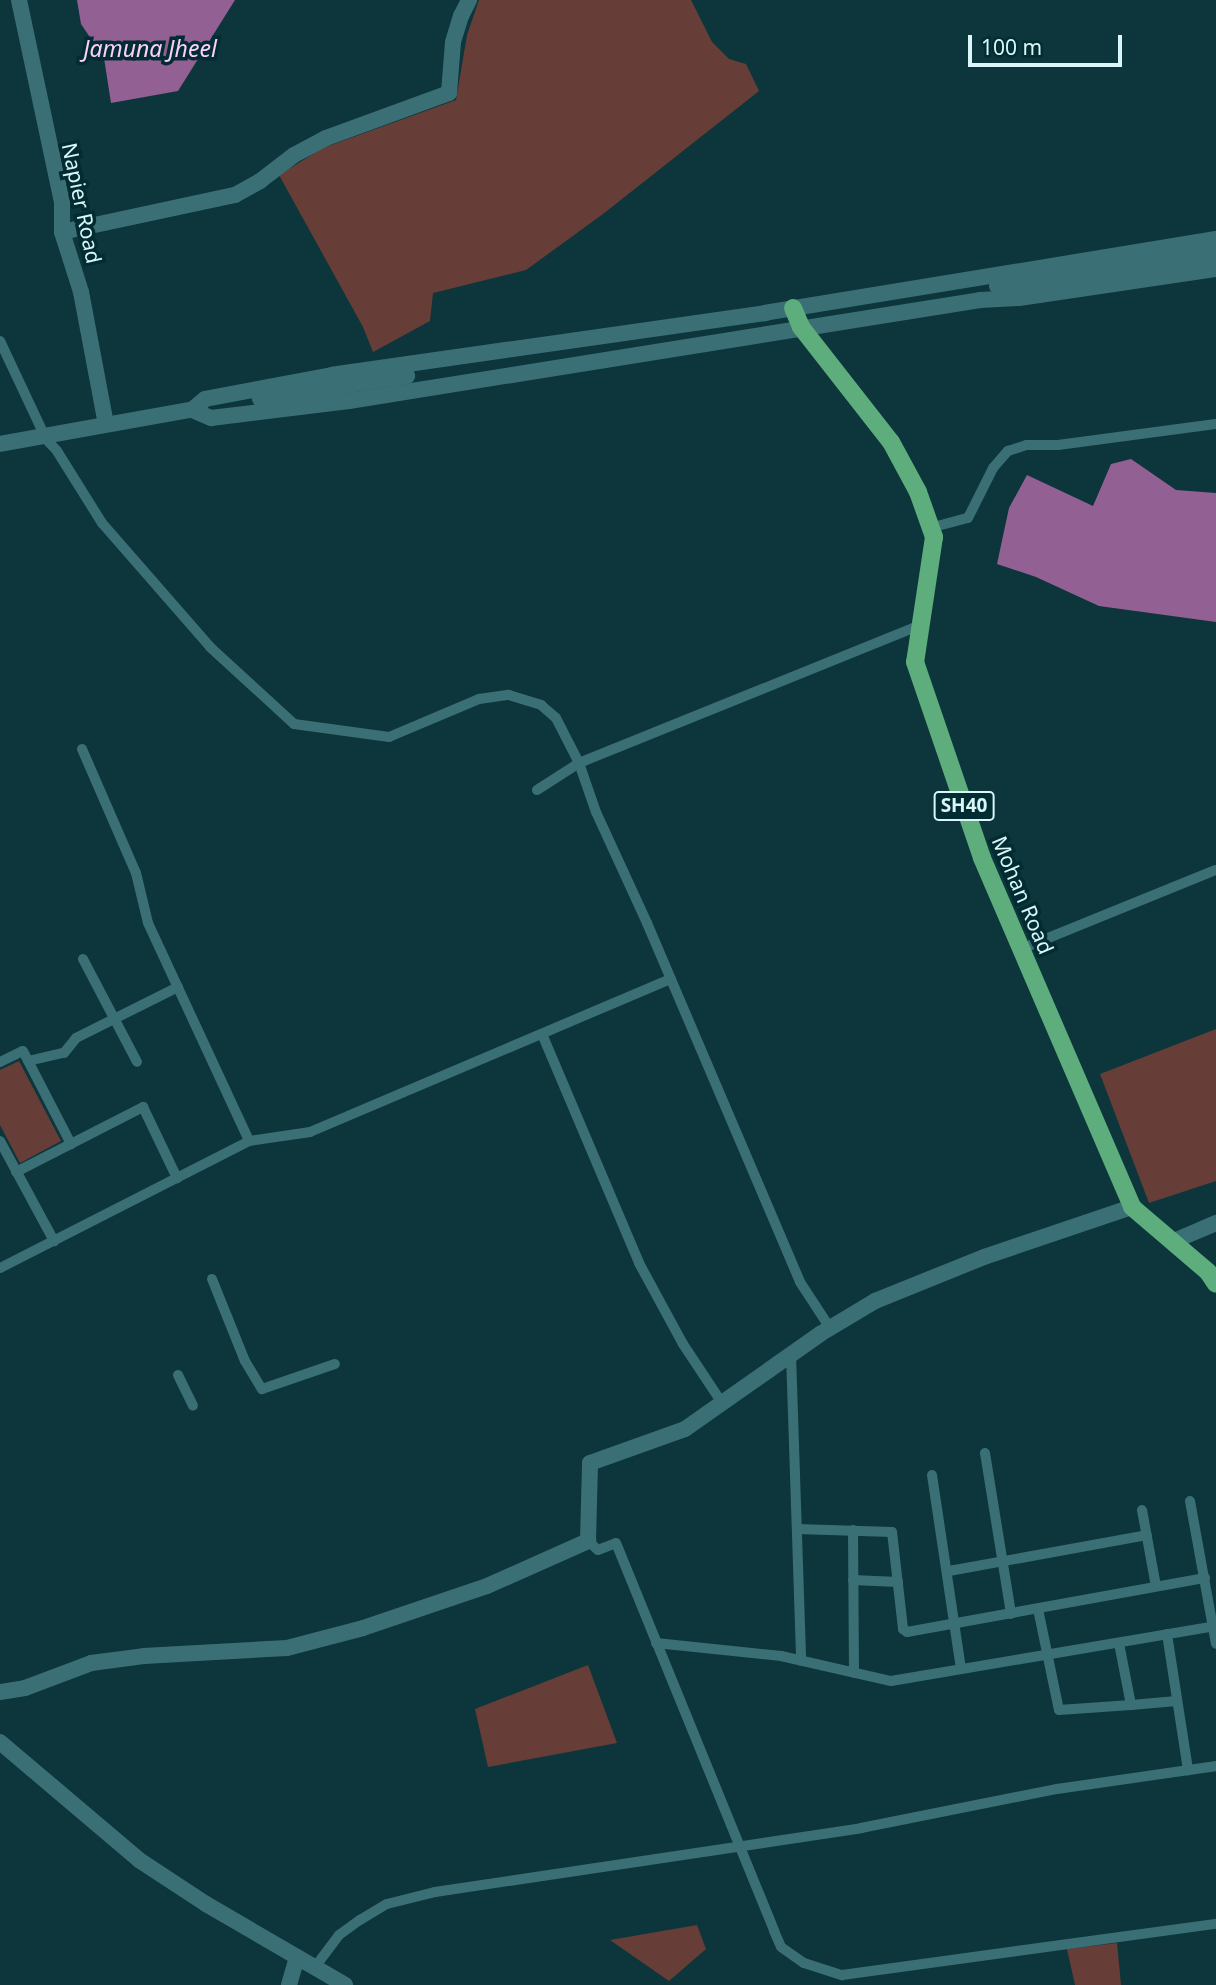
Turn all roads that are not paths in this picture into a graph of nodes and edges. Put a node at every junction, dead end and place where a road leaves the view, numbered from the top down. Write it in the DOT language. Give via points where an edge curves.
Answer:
graph roads {
  1 [pos="12,0"];
  2 [pos="19,0"];
  3 [pos="469,0"];
  4 [pos="62,232"];
  5 [pos="1216,239"];
  6 [pos="1216,254"];
  7 [pos="1216,269"];
  8 [pos="793,308"];
  9 [pos="801,327"];
  10 [pos="0,341"];
  11 [pos="192,410"];
  12 [pos="105,419"];
  13 [pos="1216,424"];
  14 [pos="43,433"];
  15 [pos="0,435"];
  16 [pos="20,437"];
  17 [pos="0,444"];
  18 [pos="930,528"];
  19 [pos="918,626"];
  20 [pos="82,749"];
  21 [pos="579,763"];
  22 [pos="537,790"];
  23 [pos="1216,870"];
  24 [pos="1021,949"];
  25 [pos="83,959"];
  26 [pos="671,979"];
  27 [pos="178,987"];
  28 [pos="114,1019"];
  29 [pos="542,1034"];
  30 [pos="28,1061"];
  31 [pos="0,1062"];
  32 [pos="137,1062"];
  33 [pos="0,1141"];
  34 [pos="249,1141"];
  35 [pos="71,1144"];
  36 [pos="16,1172"];
  37 [pos="177,1178"];
  38 [pos="1132,1207"];
  39 [pos="1216,1223"];
  40 [pos="54,1241"];
  41 [pos="1174,1241"];
  42 [pos="0,1268"];
  43 [pos="212,1279"];
  44 [pos="1216,1284"];
  45 [pos="830,1328"];
  46 [pos="791,1354"];
  47 [pos="335,1364"];
  48 [pos="178,1375"];
  49 [pos="722,1403"];
  50 [pos="193,1406"];
  51 [pos="985,1454"];
  52 [pos="932,1475"];
  53 [pos="1190,1501"];
  54 [pos="1142,1510"];
  55 [pos="797,1530"];
  56 [pos="853,1530"];
  57 [pos="1147,1535"];
  58 [pos="588,1541"];
  59 [pos="1002,1560"];
  60 [pos="949,1571"];
  61 [pos="1205,1578"];
  62 [pos="853,1580"];
  63 [pos="898,1582"];
  64 [pos="1156,1586"];
  65 [pos="1038,1609"];
  66 [pos="1011,1614"];
  67 [pos="954,1623"];
  68 [pos="1215,1626"];
  69 [pos="1167,1634"];
  70 [pos="656,1643"];
  71 [pos="1119,1643"];
  72 [pos="1216,1644"];
  73 [pos="1047,1653"];
  74 [pos="801,1661"];
  75 [pos="961,1668"];
  76 [pos="854,1673"];
  77 [pos="0,1692"];
  78 [pos="1177,1701"];
  79 [pos="1131,1705"];
  80 [pos="0,1742"];
  81 [pos="1216,1766"];
  82 [pos="1188,1770"];
  83 [pos="738,1844"];
  84 [pos="1216,1924"];
  85 [pos="297,1957"];
  86 [pos="315,1968"];
  87 [pos="864,1972"];
  88 [pos="836,1979"];
  89 [pos="289,1985"];
  90 [pos="345,1985"];
  91 [pos="869,1985"];
  1 -- 4 [label="main road" via="53,210"];
  2 -- 4 [label="main road, Napier Road" via="62,203"];
  3 -- 4 [label="main road" via="453,42 449,93 326,138 235,195"];
  4 -- 12 [label="main road, Napier Road" via="81,292"];
  5 -- 8 [label="main road"];
  6 -- 11 [label="main road"];
  7 -- 9 [label="main road"];
  8 -- 9 [label="main road, Mohan Road / SH40"];
  8 -- 11 [label="main road" via="332,375 205,398"];
  9 -- 11 [label="main road" via="349,401 211,418"];
  9 -- 18 [label="main road, Mohan Road / SH40" via="891,442 918,492"];
  10 -- 14 [label="street"];
  11 -- 12 [label="main road"];
  12 -- 14 [label="main road"];
  13 -- 18 [label="street" via="1027,445 1008,451 993,468 968,518"];
  14 -- 16 [label="main road"];
  14 -- 21 [label="street" via="113,535 210,647 294,724 389,737 479,699 509,695 546,709"];
  15 -- 16 [label="main road"];
  16 -- 17 [label="main road"];
  18 -- 19 [label="main road, Mohan Road / SH40" via="932,549"];
  19 -- 21 [label="street"];
  19 -- 24 [label="main road, Mohan Road / SH40" via="915,662 982,858"];
  20 -- 27 [label="street" via="136,873 148,923"];
  21 -- 22 [label="street"];
  21 -- 26 [label="street" via="596,812"];
  23 -- 24 [label="street"];
  24 -- 38 [label="main road, Mohan Road / SH40"];
  25 -- 28 [label="street"];
  26 -- 29 [label="street"];
  26 -- 45 [label="street" via="800,1282"];
  27 -- 28 [label="street"];
  27 -- 34 [label="street"];
  28 -- 30 [label="street" via="76,1038 64,1053"];
  28 -- 32 [label="street"];
  29 -- 34 [label="street" via="310,1132"];
  29 -- 49 [label="street" via="639,1263 682,1344"];
  30 -- 31 [label="street" via="23,1051"];
  30 -- 35 [label="street"];
  33 -- 36 [label="street"];
  34 -- 37 [label="street"];
  35 -- 36 [label="street"];
  35 -- 37 [label="street" via="143,1107"];
  36 -- 40 [label="street"];
  37 -- 40 [label="street"];
  38 -- 41 [label="main road, Mohan Road / SH40"];
  38 -- 45 [label="main road" via="984,1257 875,1301"];
  39 -- 41 [label="main road"];
  40 -- 42 [label="street"];
  41 -- 44 [label="main road, Mohan Road / SH40"];
  43 -- 47 [label="street" via="245,1361 262,1389"];
  45 -- 46 [label="main road"];
  46 -- 49 [label="main road"];
  46 -- 55 [label="street"];
  48 -- 50 [label="street"];
  49 -- 58 [label="main road" via="685,1429 590,1463"];
  51 -- 59 [label="street"];
  52 -- 60 [label="street"];
  53 -- 61 [label="street"];
  54 -- 57 [label="street"];
  55 -- 56 [label="street"];
  55 -- 74 [label="street"];
  56 -- 62 [label="street"];
  56 -- 63 [label="street" via="893,1534"];
  57 -- 59 [label="street"];
  57 -- 64 [label="street"];
  58 -- 70 [label="street" via="598,1550 616,1543"];
  58 -- 77 [label="main road" via="487,1586 311,1642 286,1648 91,1663 25,1688"];
  59 -- 60 [label="street"];
  59 -- 66 [label="street"];
  60 -- 67 [label="street"];
  61 -- 64 [label="street"];
  61 -- 68 [label="street"];
  62 -- 63 [label="street"];
  62 -- 76 [label="street"];
  63 -- 67 [label="street" via="904,1631"];
  64 -- 65 [label="street"];
  65 -- 66 [label="street"];
  65 -- 73 [label="street"];
  66 -- 67 [label="street"];
  67 -- 75 [label="street"];
  68 -- 69 [label="street"];
  68 -- 72 [label="street"];
  69 -- 71 [label="street"];
  69 -- 78 [label="street"];
  70 -- 74 [label="street"];
  70 -- 83 [label="street"];
  71 -- 73 [label="street"];
  71 -- 79 [label="street"];
  73 -- 75 [label="street"];
  73 -- 79 [label="street" via="1058,1709"];
  74 -- 76 [label="street"];
  75 -- 76 [label="street" via="891,1681"];
  78 -- 79 [label="street"];
  78 -- 82 [label="street"];
  80 -- 85 [label="main road" via="139,1860"];
  81 -- 82 [label="street"];
  82 -- 83 [label="street" via="1057,1789 861,1828"];
  83 -- 86 [label="street" via="435,1892 387,1904 339,1936"];
  83 -- 88 [label="street" via="781,1947"];
  84 -- 87 [label="street"];
  85 -- 86 [label="main road"];
  85 -- 89 [label="main road"];
  86 -- 90 [label="main road"];
  87 -- 88 [label="street"];
  87 -- 91 [label="street"];
}
